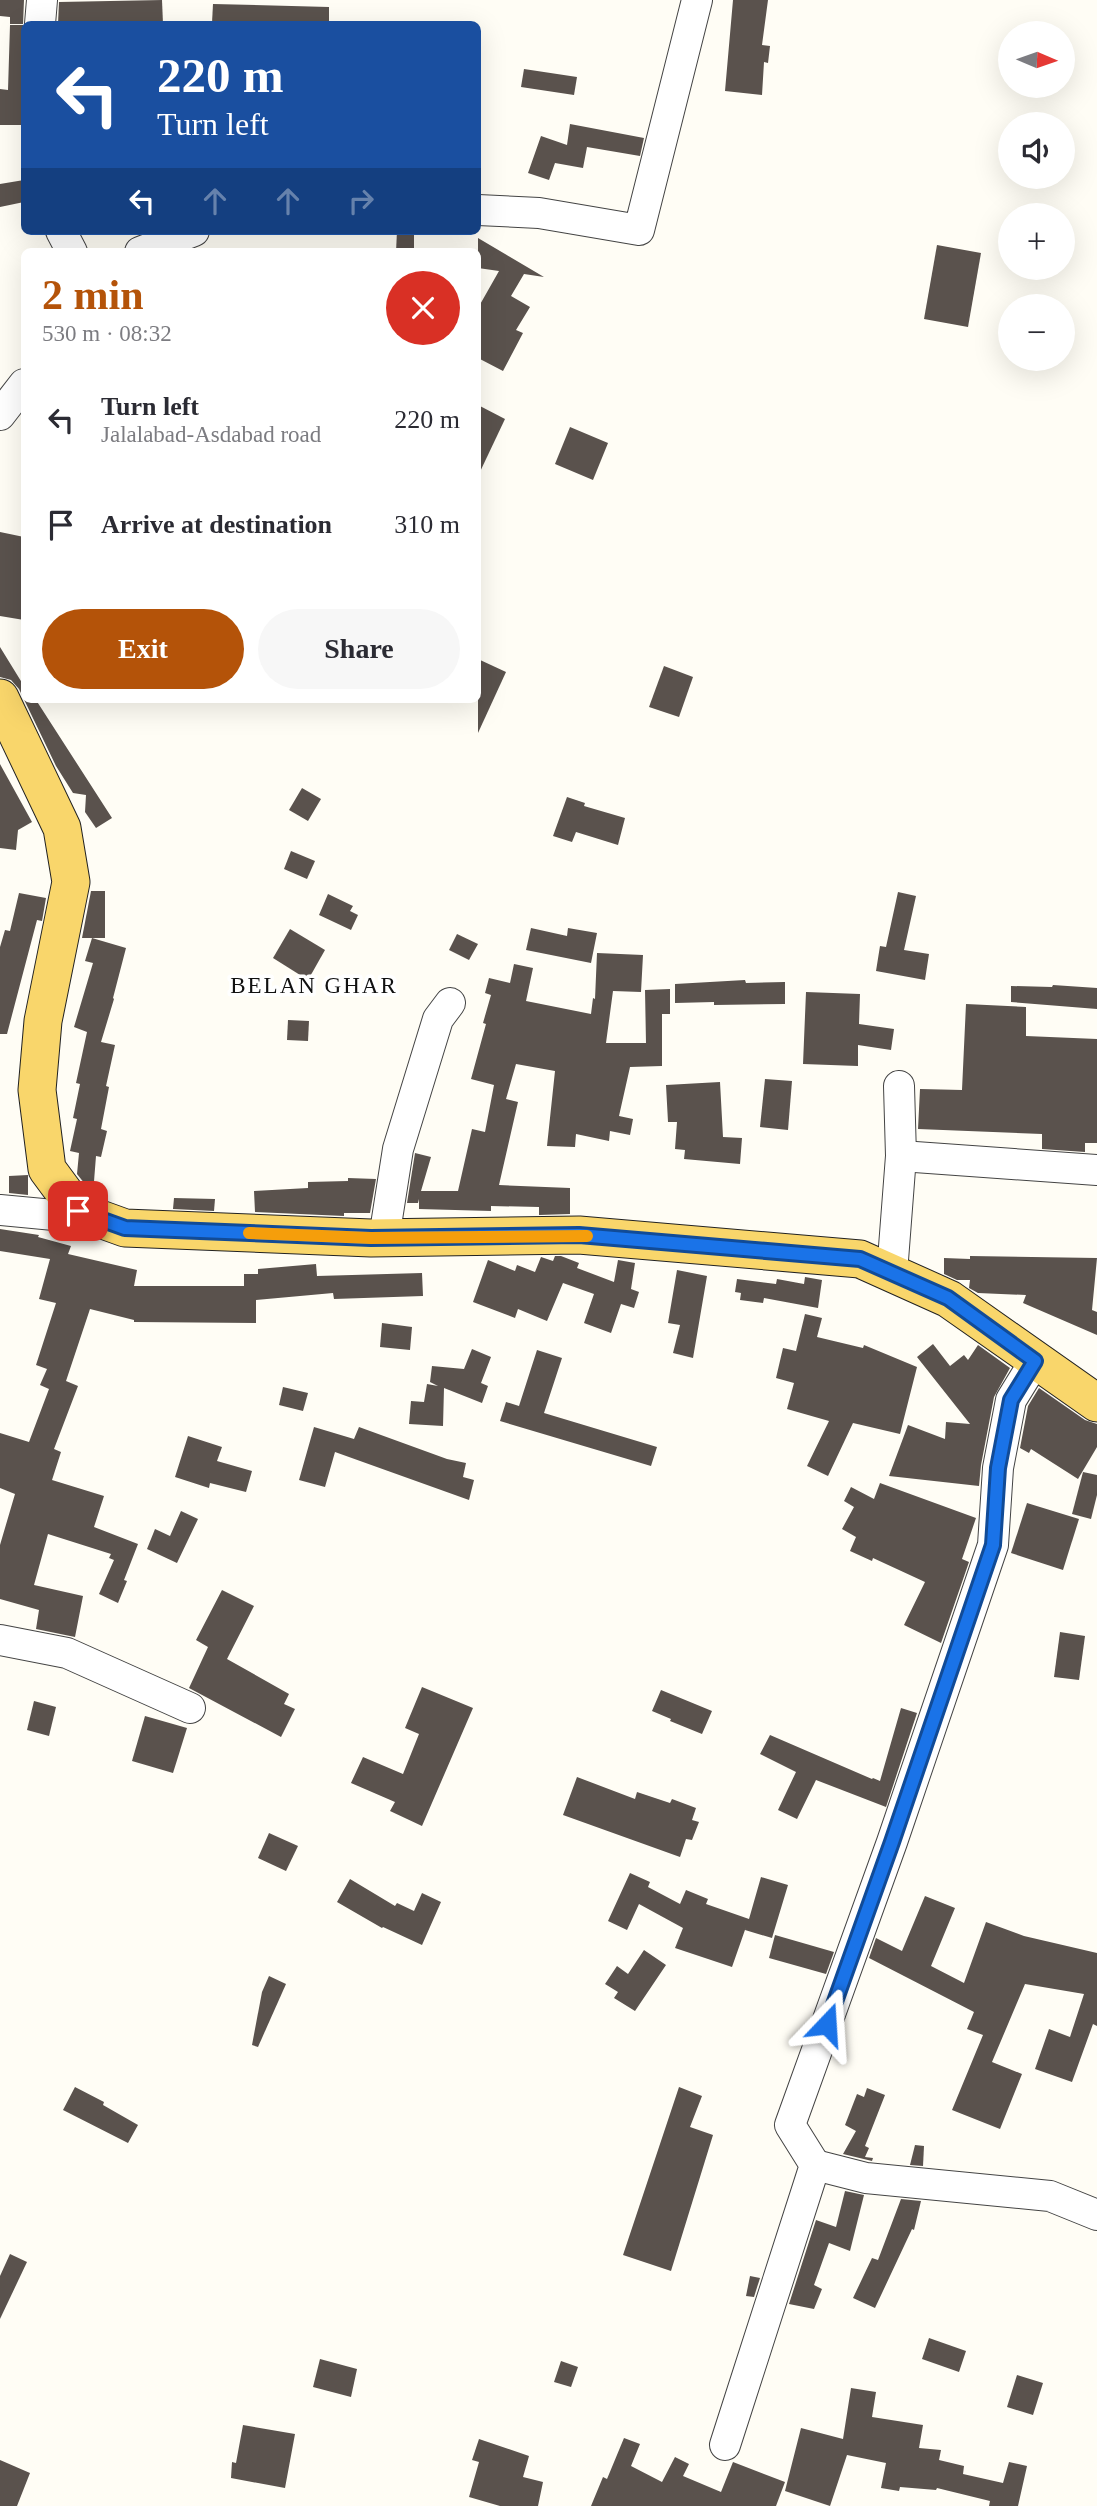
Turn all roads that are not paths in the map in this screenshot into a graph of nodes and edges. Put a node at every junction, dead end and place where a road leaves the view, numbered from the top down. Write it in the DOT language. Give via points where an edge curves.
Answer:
graph roads {
  1 [pos="42,0"];
  2 [pos="697,0"];
  3 [pos="40,21"];
  4 [pos="481,210"];
  5 [pos="184,235"];
  6 [pos="150,248"];
  7 [pos="21,388"];
  8 [pos="0,415"];
  9 [pos="0,698"];
  10 [pos="450,1003"];
  11 [pos="899,1086"];
  12 [pos="901,1156"];
  13 [pos="1097,1170"];
  14 [pos="0,1210"];
  15 [pos="100,1219"];
  16 [pos="384,1238"];
  17 [pos="892,1273"];
  18 [pos="1035,1361"];
  19 [pos="1097,1403"];
  20 [pos="0,1640"];
  21 [pos="190,1708"];
  22 [pos="815,2165"];
  23 [pos="1097,2215"];
  24 [pos="726,2445"];
  1 -- 3 [label="street"];
  2 -- 4 [label="street" via="639,230 539,213"];
  5 -- 6 [label="street"];
  7 -- 8 [label="street"];
  9 -- 15 [label="main road" via="62,828 71,882 43,1021 37,1090 47,1168 78,1211"];
  10 -- 16 [label="street" via="438,1019 398,1149"];
  11 -- 12 [label="street"];
  12 -- 13 [label="street"];
  12 -- 17 [label="street"];
  14 -- 15 [label="street"];
  15 -- 16 [label="main road" via="125,1228"];
  16 -- 17 [label="main road" via="579,1235 860,1259"];
  17 -- 18 [label="main road" via="948,1298"];
  18 -- 19 [label="main road"];
  18 -- 22 [label="street" via="1011,1400 998,1468 993,1545 789,2125"];
  20 -- 21 [label="street" via="67,1653"];
  22 -- 23 [label="street" via="866,2179 1050,2196"];
  22 -- 24 [label="street"];
}
